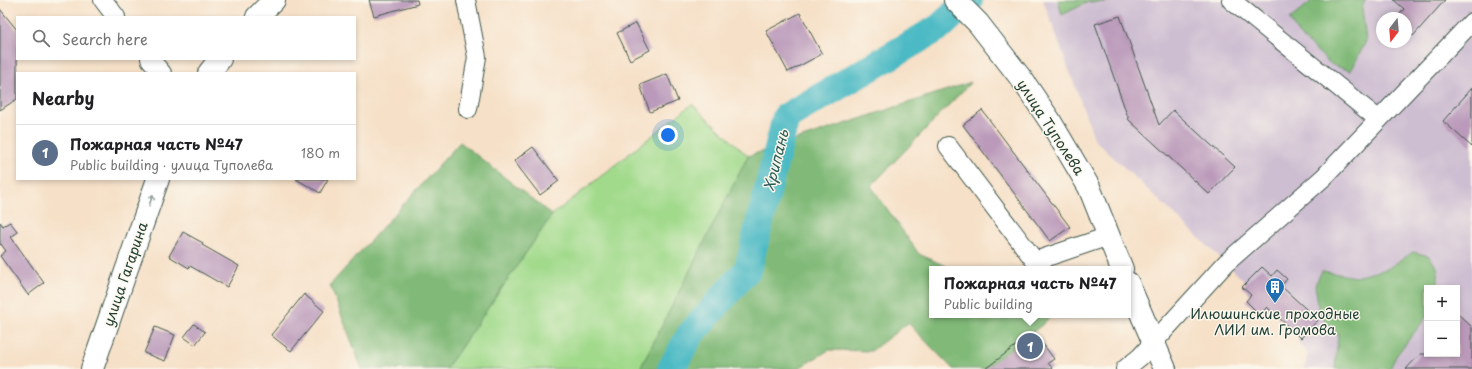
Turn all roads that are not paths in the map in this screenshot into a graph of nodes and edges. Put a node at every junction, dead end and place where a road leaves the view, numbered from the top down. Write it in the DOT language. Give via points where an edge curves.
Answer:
graph roads {
  1 [pos="102,0"];
  2 [pos="274,0"];
  3 [pos="466,0"];
  4 [pos="955,0"];
  5 [pos="1231,0"];
  6 [pos="115,16"];
  7 [pos="258,16"];
  8 [pos="1472,22"];
  9 [pos="151,60"];
  10 [pos="219,60"];
  11 [pos="161,72"];
  12 [pos="210,72"];
  13 [pos="468,109"];
  14 [pos="1378,120"];
  15 [pos="948,146"];
  16 [pos="158,180"];
  17 [pos="1109,236"];
  18 [pos="1121,266"];
  19 [pos="1131,290"];
  20 [pos="1153,342"];
  21 [pos="92,369"];
  22 [pos="1125,369"];
  23 [pos="1165,369"];
  1 -- 6 [label="street"];
  2 -- 7 [label="main road"];
  3 -- 13 [label="street" via="477,57"];
  4 -- 17 [label="main road, улица Туполева" via="978,24 1023,81 1050,121 1089,187"];
  5 -- 14 [label="street"];
  8 -- 14 [label="street"];
  9 -- 11 [label="street"];
  10 -- 12 [label="main road"];
  14 -- 20 [label="street" via="1324,177 1226,262"];
  15 -- 17 [label="street" via="1035,261"];
  21 -- 16 [label="main road, улица Гагарина, one-way"];
  17 -- 18 [label="main road, улица Туполева"];
  19 -- 20 [label="main road"];
  20 -- 22 [label="street" via="1140,358"];
  20 -- 23 [label="main road"];
}
